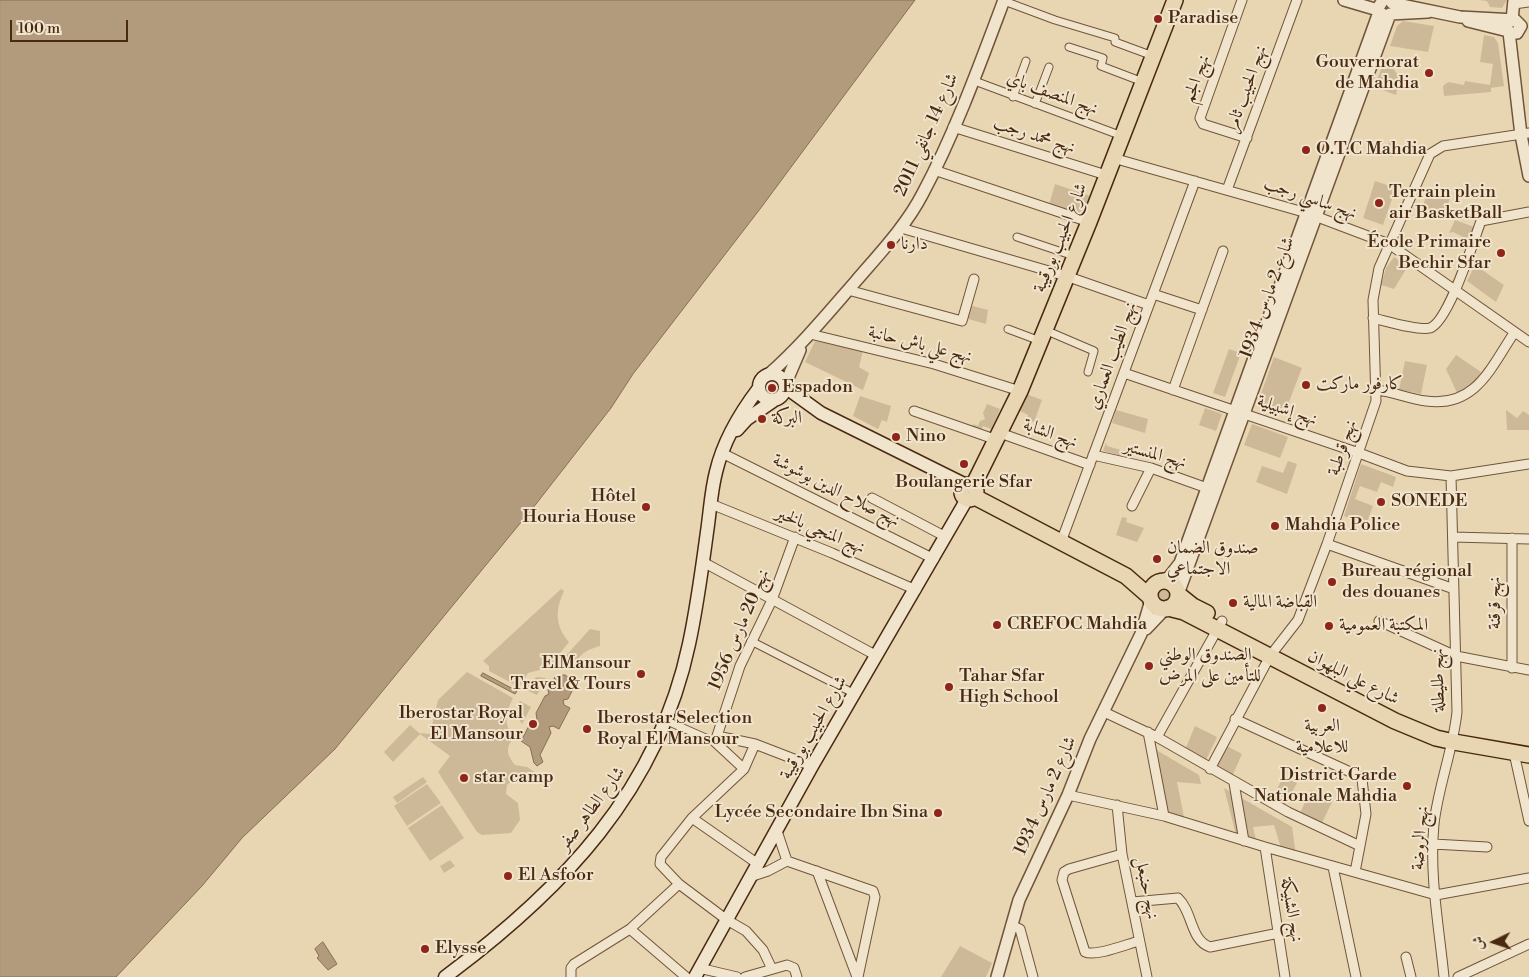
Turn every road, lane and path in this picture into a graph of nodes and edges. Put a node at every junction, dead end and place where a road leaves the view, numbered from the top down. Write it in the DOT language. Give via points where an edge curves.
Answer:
graph roads {
  1 [pos="1175,0"];
  2 [pos="1242,0"];
  3 [pos="1297,0"];
  4 [pos="1344,0"];
  5 [pos="1004,1"];
  6 [pos="1514,2"];
  7 [pos="1529,2"];
  8 [pos="1382,4"];
  9 [pos="1517,26"];
  10 [pos="1069,47"];
  11 [pos="1153,56"];
  12 [pos="1026,61"];
  13 [pos="1049,67"];
  14 [pos="972,80"];
  15 [pos="1143,83"];
  16 [pos="1013,96"];
  17 [pos="1036,104"];
  18 [pos="953,127"];
  19 [pos="1525,134"];
  20 [pos="1122,136"];
  21 [pos="1247,138"];
  22 [pos="1113,158"];
  23 [pos="934,170"];
  24 [pos="1106,175"];
  25 [pos="1529,176"];
  26 [pos="1195,181"];
  27 [pos="1227,190"];
  28 [pos="1529,212"];
  29 [pos="1312,214"];
  30 [pos="1089,222"];
  31 [pos="901,228"];
  32 [pos="1016,237"];
  33 [pos="1389,244"];
  34 [pos="1223,251"];
  35 [pos="1074,256"];
  36 [pos="1066,276"];
  37 [pos="974,279"];
  38 [pos="1455,289"];
  39 [pos="848,290"];
  40 [pos="1153,294"];
  41 [pos="1149,304"];
  42 [pos="1202,310"];
  43 [pos="1373,318"];
  44 [pos="1008,329"];
  45 [pos="1514,333"];
  46 [pos="1042,336"];
  47 [pos="807,338"];
  48 [pos="1529,342"];
  49 [pos="1088,372"];
  50 [pos="1124,373"];
  51 [pos="768,375"];
  52 [pos="785,386"];
  53 [pos="759,388"];
  54 [pos="1173,390"];
  55 [pos="1377,390"];
  56 [pos="1020,391"];
  57 [pos="773,400"];
  58 [pos="914,411"];
  59 [pos="821,413"];
  60 [pos="1240,413"];
  61 [pos="999,437"];
  62 [pos="728,439"];
  63 [pos="1359,452"];
  64 [pos="722,453"];
  65 [pos="1093,455"];
  66 [pos="1529,464"];
  67 [pos="1090,465"];
  68 [pos="1151,468"];
  69 [pos="1451,476"];
  70 [pos="1207,488"];
  71 [pos="969,492"];
  72 [pos="872,498"];
  73 [pos="711,504"];
  74 [pos="1132,506"];
  75 [pos="1453,536"];
  76 [pos="946,537"];
  77 [pos="795,538"];
  78 [pos="1512,538"];
  79 [pos="1529,539"];
  80 [pos="1061,542"];
  81 [pos="1327,544"];
  82 [pos="934,559"];
  83 [pos="703,562"];
  84 [pos="1126,576"];
  85 [pos="1160,582"];
  86 [pos="1454,589"];
  87 [pos="916,590"];
  88 [pos="1178,594"];
  89 [pos="1151,598"];
  90 [pos="772,600"];
  91 [pos="1166,609"];
  92 [pos="1379,621"];
  93 [pos="1220,625"];
  94 [pos="1142,634"];
  95 [pos="751,641"];
  96 [pos="1272,653"];
  97 [pos="877,656"];
  98 [pos="1456,656"];
  99 [pos="1512,668"];
  100 [pos="1529,670"];
  101 [pos="856,694"];
  102 [pos="1104,712"];
  103 [pos="1235,719"];
  104 [pos="667,721"];
  105 [pos="1148,732"];
  106 [pos="1157,737"];
  107 [pos="1454,738"];
  108 [pos="716,739"];
  109 [pos="755,744"];
  110 [pos="1529,746"];
  111 [pos="1522,754"];
  112 [pos="812,766"];
  113 [pos="744,769"];
  114 [pos="1210,769"];
  115 [pos="1234,783"];
  116 [pos="1068,795"];
  117 [pos="1117,805"];
  118 [pos="1164,816"];
  119 [pos="692,818"];
  120 [pos="1529,821"];
  121 [pos="777,831"];
  122 [pos="1244,841"];
  123 [pos="1433,844"];
  124 [pos="1360,846"];
  125 [pos="1487,847"];
  126 [pos="1265,848"];
  127 [pos="1122,854"];
  128 [pos="788,861"];
  129 [pos="758,864"];
  130 [pos="1333,867"];
  131 [pos="817,871"];
  132 [pos="1355,872"];
  133 [pos="750,877"];
  134 [pos="1529,878"];
  135 [pos="679,884"];
  136 [pos="1436,895"];
  137 [pos="1132,902"];
  138 [pos="727,920"];
  139 [pos="1011,925"];
  140 [pos="630,930"];
  141 [pos="1279,933"];
  142 [pos="1140,940"];
  143 [pos="1529,944"];
  144 [pos="1406,957"];
  145 [pos="772,969"];
  146 [pos="697,973"];
  147 [pos="445,977"];
  148 [pos="571,977"];
  149 [pos="686,977"];
  150 [pos="737,977"];
  151 [pos="745,977"];
  152 [pos="797,977"];
  153 [pos="858,977"];
  154 [pos="997,977"];
  155 [pos="1033,977"];
  156 [pos="1147,977"];
  157 [pos="1285,977"];
  158 [pos="1356,977"];
  159 [pos="1411,977"];
  160 [pos="1444,977"];
  161 [pos="1458,977"];
  1 -- 11 [label="main road, شارع الحبيب بورقيبة"];
  2 -- 21 [label="street, نهج الجم" via="1200,120 1203,124"];
  3 -- 21 [label="street, نهج الحبيب ثامر"];
  4 -- 8 [label="street"];
  5 -- 11 [label="street" via="1115,38 1115,42"];
  5 -- 14 [label="street, شارع 14 جانفي 2011"];
  6 -- 7 [label="street"];
  6 -- 9 [label="street"];
  8 -- 9 [label="street"];
  8 -- 29 [label="street, شارع 2 مارس 1934" via="1375,39"];
  9 -- 19 [label="street" via="1515,81"];
  10 -- 15 [label="street" via="1104,58 1101,66"];
  11 -- 15 [label="main road, شارع الحبيب بورقيبة"];
  12 -- 16 [label="street"];
  13 -- 17 [label="street"];
  14 -- 16 [label="street, نهج المنصف باي"];
  14 -- 18 [label="street, شارع 14 جانفي 2011"];
  15 -- 20 [label="main road, شارع الحبيب بورقيبة"];
  16 -- 17 [label="street, نهج المنصف باي"];
  17 -- 20 [label="street, نهج المنصف باي"];
  18 -- 23 [label="street, شارع 14 جانفي 2011"];
  18 -- 24 [label="street, نهج محمد رجب"];
  19 -- 25 [label="street"];
  19 -- 33 [label="street, نهج قرطبة" via="1435,149"];
  20 -- 22 [label="main road, شارع الحبيب بورقيبة"];
  21 -- 27 [label="street, نهج الحبيب ثامر"];
  22 -- 24 [label="main road, شارع الحبيب بورقيبة"];
  22 -- 26 [label="street, نهج ساسي رجب"];
  23 -- 30 [label="street"];
  23 -- 31 [label="street, شارع 14 جانفي 2011"];
  24 -- 30 [label="main road, شارع الحبيب بورقيبة"];
  26 -- 27 [label="street, نهج ساسي رجب"];
  26 -- 40 [label="street, نهج الطيب العماري"];
  27 -- 29 [label="street, نهج ساسي رجب"];
  28 -- 38 [label="street" via="1481,221"];
  29 -- 33 [label="street, نهج ساسي رجب"];
  29 -- 60 [label="street, شارع 2 مارس 1934"];
  30 -- 35 [label="main road, شارع الحبيب بورقيبة"];
  31 -- 36 [label="street"];
  31 -- 39 [label="street, شارع 14 جانفي 2011"];
  32 -- 35 [label="street"];
  33 -- 38 [label="street, نهج ساسي رجب"];
  33 -- 43 [label="street, نهج قرطبة" via="1374,289"];
  34 -- 42 [label="street"];
  35 -- 36 [label="main road, شارع الحبيب بورقيبة"];
  36 -- 41 [label="street"];
  36 -- 46 [label="main road, شارع الحبيب بورقيبة"];
  37 -- 39 [label="street" via="962,321"];
  38 -- 43 [label="street" via="1450,305 1431,327 1418,328"];
  38 -- 45 [label="street, نهج ساسي رجب"];
  39 -- 47 [label="street, شارع 14 جانفي 2011"];
  40 -- 41 [label="street, نهج الطيب العماري"];
  40 -- 42 [label="street"];
  41 -- 50 [label="street, نهج الطيب العماري"];
  42 -- 54 [label="street"];
  43 -- 55 [label="street, نهج قرطبة"];
  44 -- 46 [label="street"];
  45 -- 48 [label="street, نهج ساسي رجب"];
  45 -- 55 [label="street" via="1481,384 1466,395 1436,402"];
  46 -- 49 [label="street" via="1094,352"];
  46 -- 56 [label="main road, شارع الحبيب بورقيبة"];
  47 -- 51 [label="street, شارع 14 جانفي 2011"];
  47 -- 52 [label="street, شارع 14 جانفي 2011"];
  47 -- 56 [label="street, نهج علي باش حانبة" via="934,364"];
  50 -- 54 [label="street, نهج إشبيلية"];
  50 -- 65 [label="street, نهج الطيب العماري"];
  51 -- 52 [label="main road" via="779,376"];
  51 -- 53 [label="main road" via="762,378"];
  52 -- 57 [label="main road" via="783,394"];
  52 -- 59 [label="main road"];
  53 -- 57 [label="main road" via="763,397"];
  53 -- 62 [label="main road, شارع الطاهر صفر"];
  54 -- 60 [label="street, نهج إشبيلية"];
  55 -- 63 [label="street, نهج قرطبة"];
  56 -- 61 [label="main road, شارع الحبيب بورقيبة"];
  57 -- 59 [label="main road"];
  57 -- 62 [label="main road, شارع الطاهر صفر" via="747,419"];
  58 -- 61 [label="street, نهج الشابة"];
  59 -- 71 [label="main road" via="931,468"];
  60 -- 63 [label="street, نهج إشبيلية"];
  60 -- 70 [label="street, شارع 2 مارس 1934"];
  60 -- 88 [label="street, شارع 2 مارس 1934"];
  61 -- 67 [label="street, نهج الشابة"];
  61 -- 71 [label="main road, شارع الحبيب بورقيبة"];
  62 -- 64 [label="main road, شارع الطاهر صفر"];
  63 -- 69 [label="street, نهج إشبيلية" via="1407,471"];
  63 -- 81 [label="street, نهج قرطبة"];
  64 -- 73 [label="main road, شارع الطاهر صفر"];
  64 -- 82 [label="street, نهج صلاح الدين بوشوشة"];
  65 -- 67 [label="street, نهج الطيب العماري"];
  65 -- 68 [label="street, نهج المنستير"];
  66 -- 69 [label="street, نهج إشبيلية"];
  67 -- 80 [label="street, نهج الطيب العماري"];
  68 -- 70 [label="street, نهج المنستير"];
  68 -- 74 [label="street"];
  69 -- 75 [label="street, نهج طليطلة"];
  70 -- 85 [label="street, شارع 2 مارس 1934" via="1180,563 1169,577"];
  71 -- 76 [label="main road, شارع الحبيب بورقيبة"];
  71 -- 80 [label="main road"];
  72 -- 76 [label="street"];
  73 -- 77 [label="street, نهج المنجي بالخير"];
  73 -- 83 [label="main road, شارع الطاهر صفر"];
  75 -- 78 [label="street"];
  75 -- 86 [label="street, نهج طليطلة"];
  76 -- 82 [label="main road, شارع الحبيب بورقيبة"];
  77 -- 87 [label="street, نهج المنجي بالخير"];
  77 -- 90 [label="street, نهج 20 مارس 1956"];
  78 -- 79 [label="street"];
  78 -- 99 [label="street, نهج قرقنة"];
  80 -- 84 [label="main road"];
  81 -- 86 [label="street"];
  81 -- 96 [label="street, نهج قرطبة" via="1298,620"];
  82 -- 87 [label="main road, شارع الحبيب بورقيبة"];
  83 -- 90 [label="street"];
  83 -- 104 [label="main road, شارع الطاهر صفر" via="689,644"];
  84 -- 85 [label="main road"];
  84 -- 89 [label="main road"];
  85 -- 88 [label="main road" via="1175,586"];
  85 -- 89 [label="main road" via="1152,588"];
  86 -- 98 [label="street, نهج طليطلة"];
  87 -- 97 [label="main road, شارع الحبيب بورقيبة"];
  88 -- 91 [label="main road" via="1176,603"];
  88 -- 93 [label="main road, شارع علي البلهوان"];
  89 -- 91 [label="main road" via="1156,607"];
  89 -- 94 [label="street, شارع 2 مارس 1934"];
  90 -- 95 [label="street, نهج 20 مارس 1956"];
  90 -- 97 [label="street"];
  91 -- 93 [label="main road, شارع علي البلهوان"];
  91 -- 94 [label="street, شارع 2 مارس 1934"];
  92 -- 98 [label="street"];
  93 -- 96 [label="main road, شارع علي البلهوان"];
  93 -- 106 [label="street"];
  94 -- 102 [label="street, شارع 2 مارس 1934"];
  95 -- 101 [label="street"];
  95 -- 108 [label="street, نهج 20 مارس 1956"];
  96 -- 103 [label="street, نهج قرطبة"];
  96 -- 107 [label="main road, شارع علي البلهوان" via="1379,708"];
  97 -- 101 [label="main road, شارع الحبيب بورقيبة"];
  98 -- 99 [label="street"];
  98 -- 107 [label="street, نهج طليطلة"];
  99 -- 100 [label="street"];
  101 -- 112 [label="main road, شارع الحبيب بورقيبة"];
  102 -- 105 [label="street"];
  102 -- 116 [label="street, شارع 2 مارس 1934"];
  103 -- 114 [label="street, نهج قرطبة"];
  103 -- 124 [label="street" via="1360,776 1366,814"];
  104 -- 108 [label="street"];
  104 -- 147 [label="main road, شارع الطاهر صفر" via="634,785 592,842 531,908"];
  105 -- 106 [label="street"];
  105 -- 118 [label="street"];
  106 -- 114 [label="street"];
  107 -- 110 [label="main road, شارع علي البلهوان"];
  107 -- 111 [label="main road, شارع علي البلهوان"];
  107 -- 123 [label="street, نهج الروضة"];
  108 -- 109 [label="street"];
  108 -- 113 [label="street"];
  109 -- 112 [label="street"];
  109 -- 113 [label="street"];
  111 -- 120 [label="street"];
  112 -- 121 [label="main road, شارع الحبيب بورقيبة"];
  113 -- 119 [label="street"];
  114 -- 115 [label="street"];
  115 -- 122 [label="street"];
  115 -- 124 [label="street" via="1292,815"];
  116 -- 117 [label="street"];
  116 -- 139 [label="street, شارع 2 مارس 1934" via="1019,900"];
  117 -- 118 [label="street"];
  117 -- 127 [label="street, نهج حنبعل"];
  118 -- 122 [label="street"];
  119 -- 129 [label="street"];
  119 -- 135 [label="street" via="659,861"];
  121 -- 128 [label="street"];
  121 -- 129 [label="main road, شارع الحبيب بورقيبة"];
  122 -- 126 [label="street"];
  123 -- 125 [label="street"];
  123 -- 136 [label="street, نهج الروضة" via="1432,872"];
  124 -- 132 [label="street"];
  126 -- 130 [label="street"];
  126 -- 141 [label="street, نهج الشبيكة"];
  127 -- 137 [label="street, نهج حنبعل"];
  127 -- 142 [label="street" via="1069,869 1064,872 1062,880 1086,952 1098,953"];
  128 -- 131 [label="street"];
  128 -- 133 [label="street"];
  129 -- 133 [label="main road, شارع الحبيب بورقيبة"];
  130 -- 132 [label="street"];
  130 -- 158 [label="street"];
  131 -- 153 [label="street"];
  131 -- 153 [label="street" via="874,892"];
  132 -- 136 [label="street"];
  133 -- 138 [label="main road, شارع الحبيب بورقيبة"];
  134 -- 136 [label="street"];
  135 -- 138 [label="street"];
  135 -- 140 [label="street"];
  136 -- 160 [label="street, نهج الروضة"];
  137 -- 141 [label="street" via="1178,898 1199,941 1210,947"];
  137 -- 142 [label="street, نهج حنبعل"];
  138 -- 145 [label="street" via="756,941"];
  138 -- 146 [label="main road, شارع الحبيب بورقيبة"];
  139 -- 154 [label="street, شارع 2 مارس 1934"];
  139 -- 155 [label="street" via="1020,929"];
  140 -- 148 [label="street" via="574,964"];
  140 -- 149 [label="street"];
  141 -- 157 [label="street, نهج الشبيكة"];
  142 -- 156 [label="street, نهج حنبعل"];
  143 -- 161 [label="street"];
  144 -- 159 [label="street"];
  145 -- 151 [label="street"];
  145 -- 152 [label="street" via="791,966"];
  146 -- 150 [label="street"];
}
